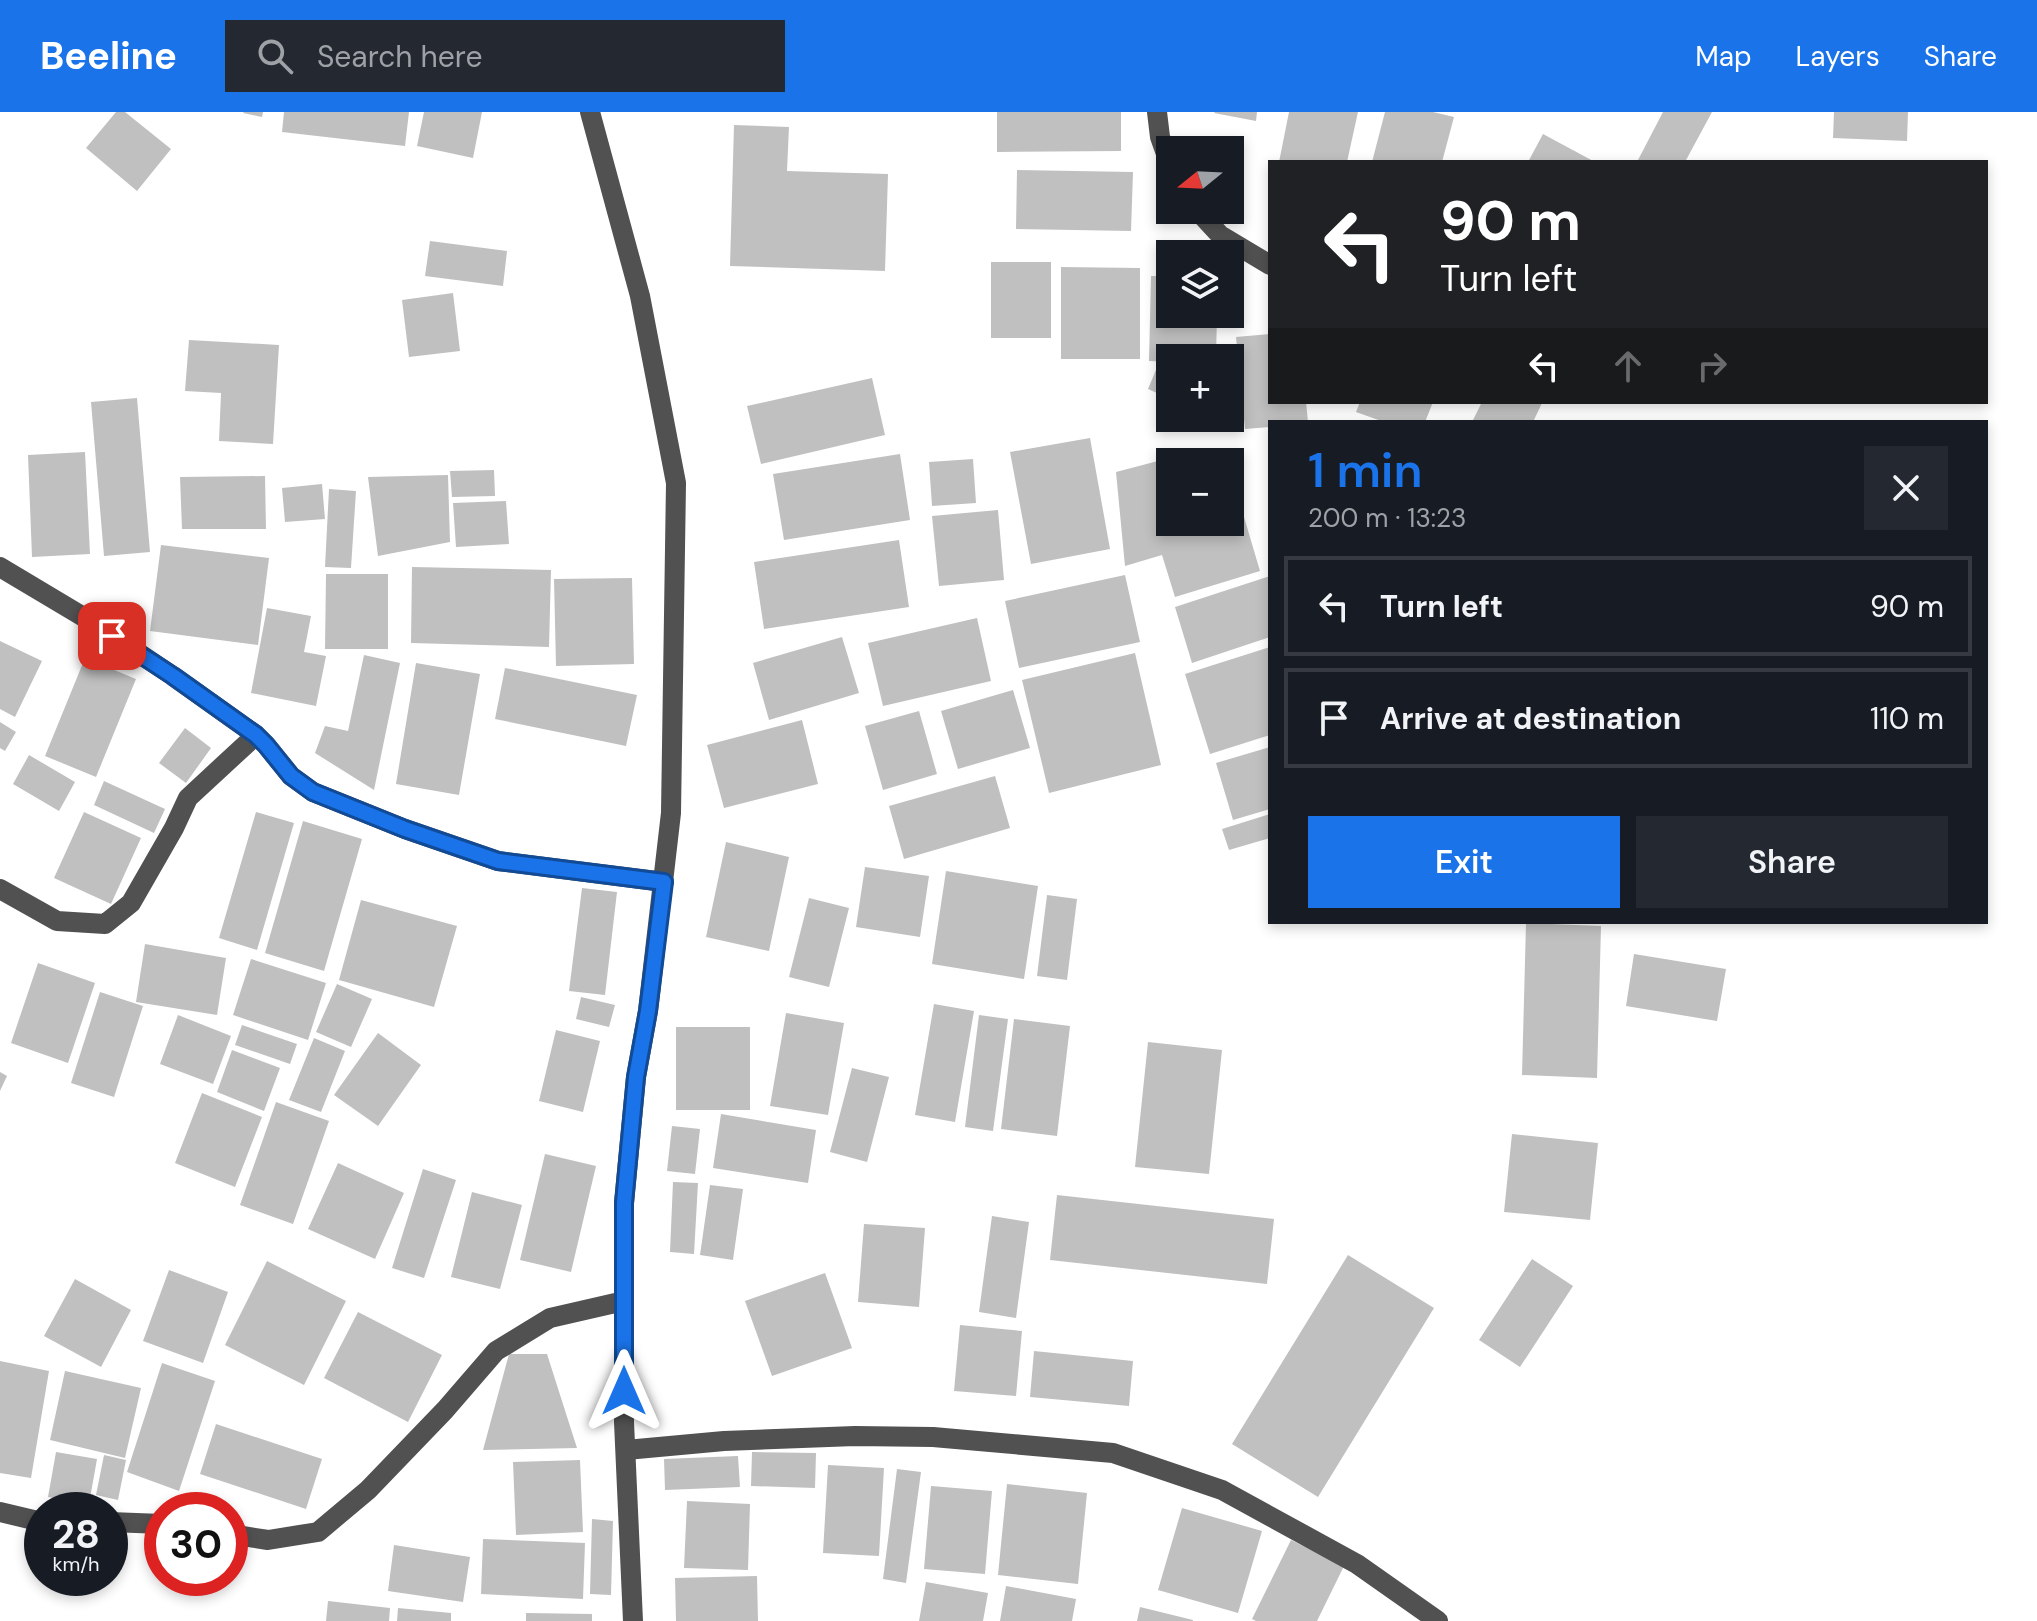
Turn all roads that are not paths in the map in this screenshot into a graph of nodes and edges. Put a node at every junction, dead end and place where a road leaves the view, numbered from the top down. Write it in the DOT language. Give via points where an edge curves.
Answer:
graph roads {
  1 [pos="590,112"];
  2 [pos="1157,112"];
  3 [pos="1160,136"];
  4 [pos="1210,224"];
  5 [pos="1268,264"];
  6 [pos="0,567"];
  7 [pos="256,735"];
  8 [pos="664,882"];
  9 [pos="0,889"];
  10 [pos="624,1301"];
  11 [pos="626,1450"];
  12 [pos="0,1512"];
  13 [pos="24,1518"];
  14 [pos="248,1537"];
  15 [pos="633,1621"];
  16 [pos="1438,1621"];
  1 -- 8 [label="street" via="640,296 676,483 671,813"];
  2 -- 3 [label="street"];
  4 -- 5 [label="street"];
  6 -- 7 [label="street" via="92,622"];
  7 -- 8 [label="street" via="291,776 313,792 405,829 498,861"];
  7 -- 9 [label="street" via="188,798 131,903 105,924 57,921"];
  8 -- 10 [label="street" via="636,1077 624,1203"];
  10 -- 11 [label="street"];
  10 -- 14 [label="street" via="550,1318 496,1351 368,1490 318,1532 268,1540"];
  11 -- 15 [label="street"];
  11 -- 16 [label="street" via="871,1436 1113,1453 1222,1490 1357,1564"];
  12 -- 13 [label="street"];
}
